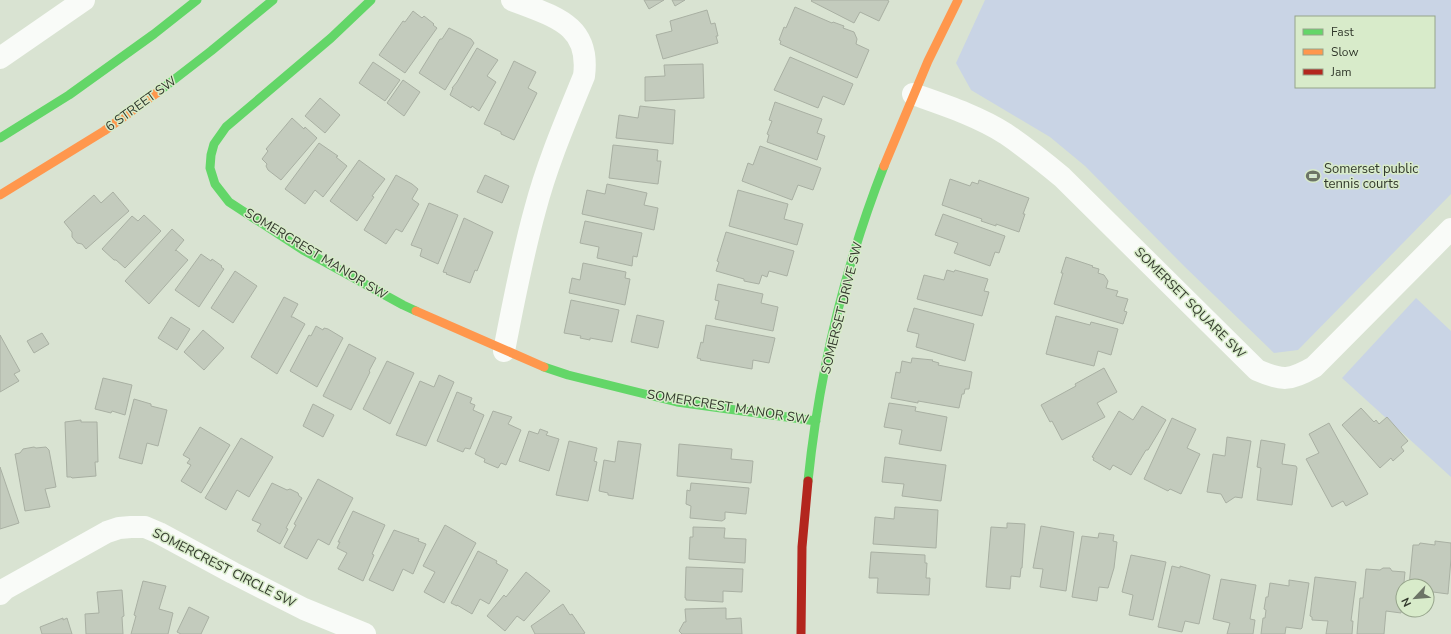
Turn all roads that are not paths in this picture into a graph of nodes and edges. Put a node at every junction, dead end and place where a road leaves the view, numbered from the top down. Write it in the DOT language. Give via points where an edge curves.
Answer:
graph roads {
  1 [pos="84,0"];
  2 [pos="196,0"];
  3 [pos="273,0"];
  4 [pos="371,0"];
  5 [pos="512,0"];
  6 [pos="958,0"];
  7 [pos="0,58"];
  8 [pos="913,94"];
  9 [pos="0,138"];
  10 [pos="0,195"];
  11 [pos="1451,229"];
  12 [pos="504,351"];
  13 [pos="816,421"];
  14 [pos="0,594"];
  15 [pos="365,634"];
  16 [pos="801,634"];
  1 -- 7 [label="street"];
  2 -- 9 [label="street" via="95,77"];
  3 -- 10 [label="street, 6 STREET SW" via="225,41 155,94 104,130"];
  4 -- 12 [label="street, SOMERCREST MANOR SW" via="331,38 226,127 216,139 211,153 214,183 231,204 303,250 403,305"];
  5 -- 12 [label="street" via="564,22 579,39 586,64 584,76 553,152 535,210"];
  6 -- 8 [label="street, SOMERSET DRIVE SW"];
  8 -- 11 [label="street, SOMERSET SQUARE SW" via="948,106 1005,134 1045,164 1067,182 1257,370 1278,378 1300,375 1314,367"];
  8 -- 13 [label="street, SOMERSET DRIVE SW" via="885,163 856,248 831,342"];
  12 -- 13 [label="street, SOMERCREST MANOR SW" via="568,375 677,402"];
  13 -- 16 [label="street, SOMERSET DRIVE SW" via="804,518"];
  14 -- 15 [label="street, SOMERCREST CIRCLE SW" via="108,532 119,528 145,527 304,609"];
}
